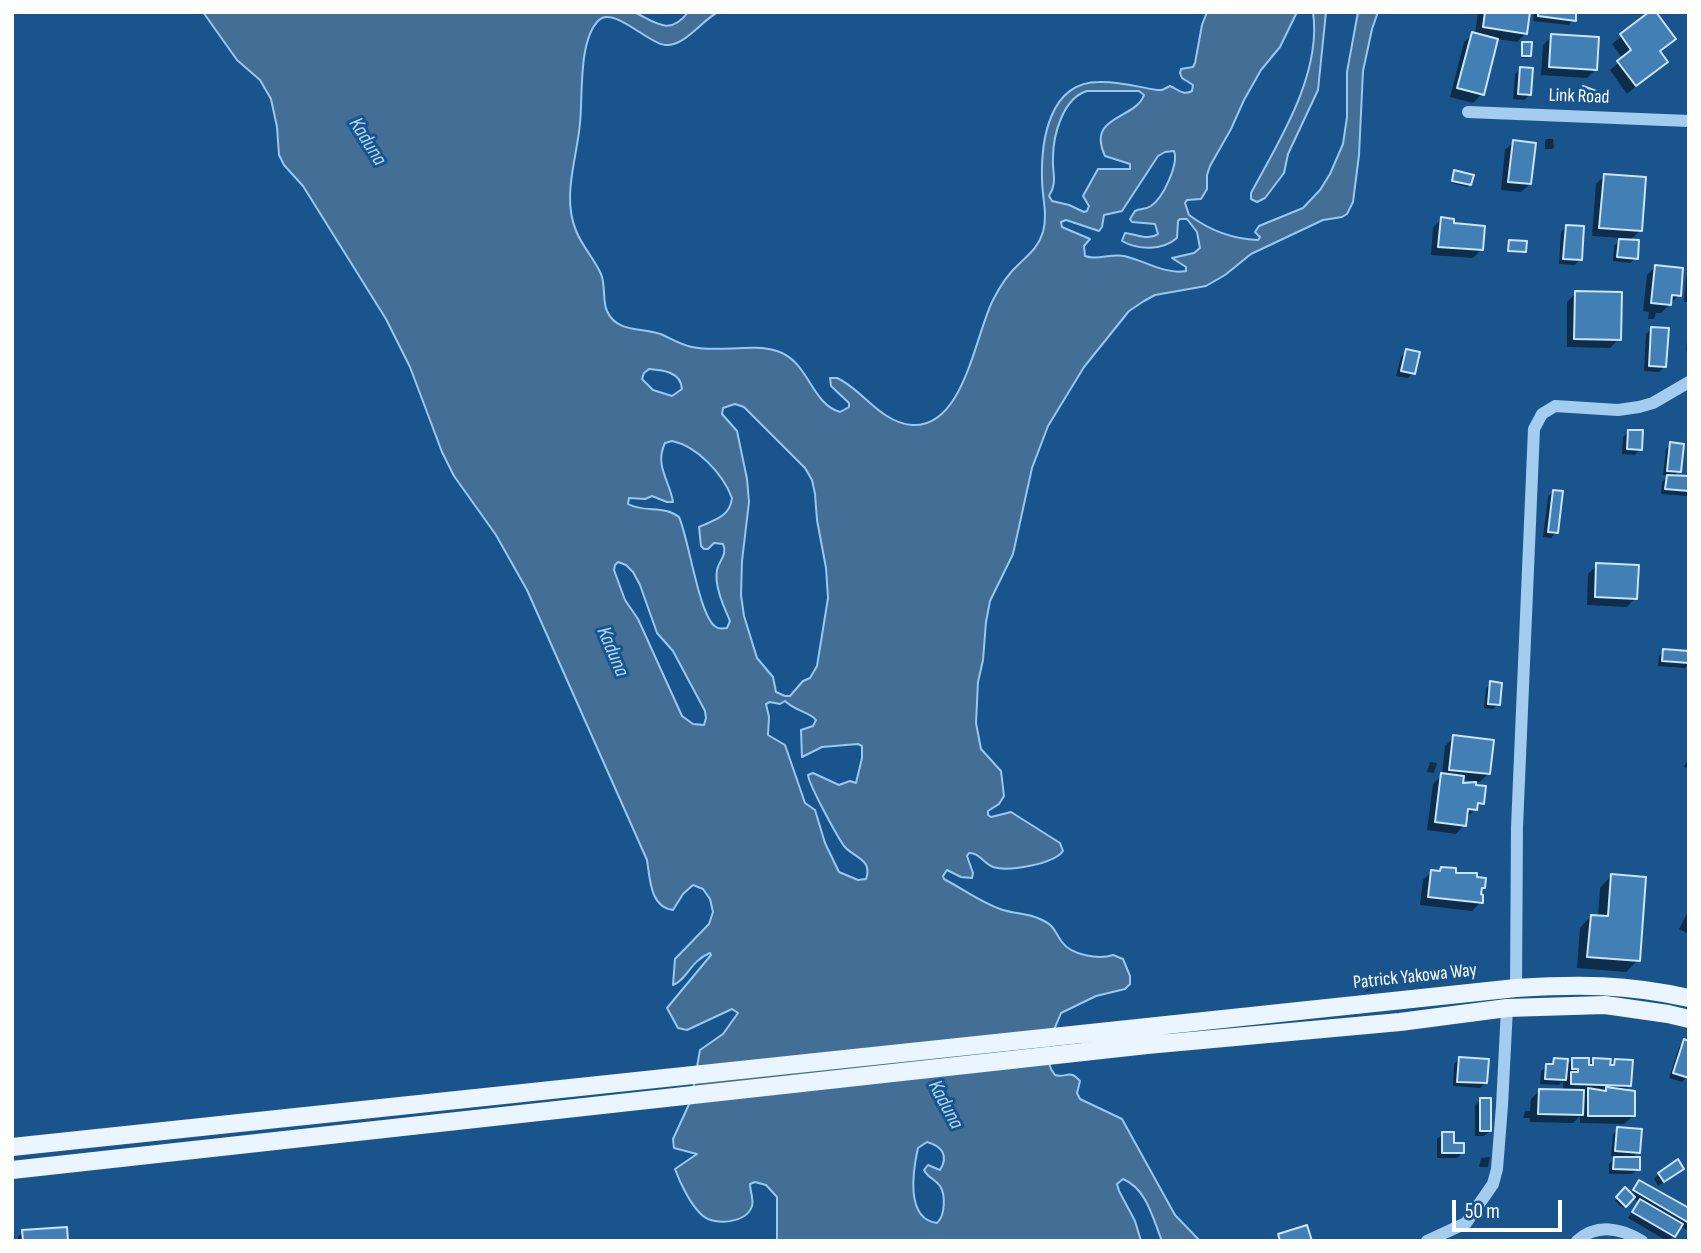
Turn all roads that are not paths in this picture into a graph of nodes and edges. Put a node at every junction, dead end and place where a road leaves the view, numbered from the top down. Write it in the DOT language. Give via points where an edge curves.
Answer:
graph roads {
  1 [pos="1468,112"];
  2 [pos="1689,121"];
  3 [pos="1689,382"];
  4 [pos="1516,988"];
  5 [pos="1689,998"];
  6 [pos="1507,1008"];
  7 [pos="1689,1019"];
  8 [pos="12,1147"];
  9 [pos="12,1170"];
  10 [pos="1427,1241"];
  11 [pos="1577,1241"];
  12 [pos="1642,1241"];
  1 -- 2 [label="street, Link Road"];
  3 -- 4 [label="street" via="1639,407 1555,406 1542,414 1534,429 1517,827"];
  4 -- 5 [label="main road, Patrick Yakowa Way" via="1582,984 1645,988"];
  4 -- 8 [label="main road, Patrick Yakowa Way"];
  6 -- 7 [label="main road" via="1605,1005"];
  6 -- 9 [label="main road"];
  6 -- 10 [label="street" via="1503,1106 1493,1184 1466,1223"];
  11 -- 12 [label="street" via="1594,1230 1614,1228"];
}
